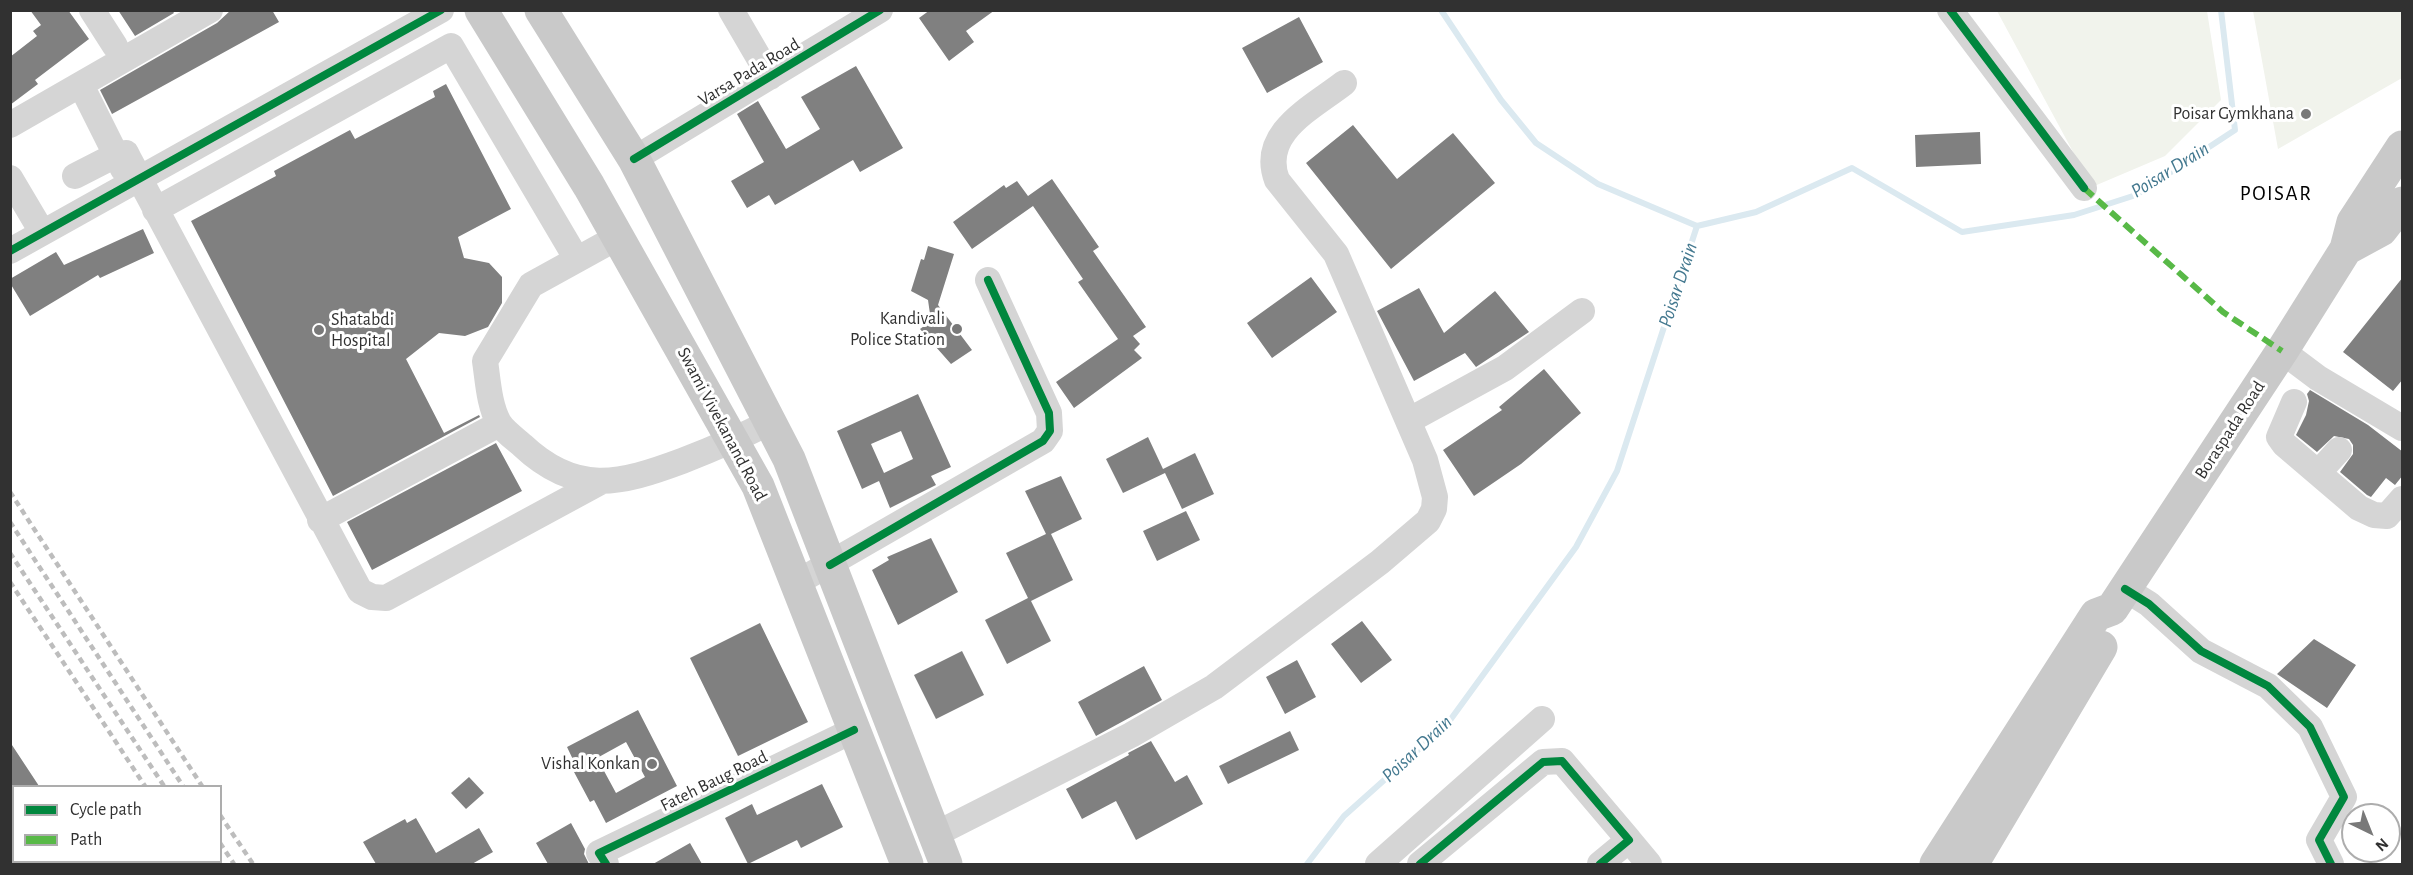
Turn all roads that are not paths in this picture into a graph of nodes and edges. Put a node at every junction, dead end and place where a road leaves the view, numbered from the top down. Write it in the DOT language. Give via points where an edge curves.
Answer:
graph roads {
  1 [pos="92,10"];
  2 [pos="210,10"];
  3 [pos="441,10"];
  4 [pos="482,10"];
  5 [pos="541,10"];
  6 [pos="731,10"];
  7 [pos="880,10"];
  8 [pos="1950,10"];
  9 [pos="115,46"];
  10 [pos="770,77"];
  11 [pos="1344,83"];
  12 [pos="81,85"];
  13 [pos="10,125"];
  14 [pos="2403,147"];
  15 [pos="116,155"];
  16 [pos="634,159"];
  17 [pos="75,176"];
  18 [pos="10,178"];
  19 [pos="136,183"];
  20 [pos="2084,188"];
  21 [pos="2403,203"];
  22 [pos="155,210"];
  23 [pos="42,232"];
  24 [pos="618,237"];
  25 [pos="2346,249"];
  26 [pos="10,251"];
  27 [pos="576,258"];
  28 [pos="988,280"];
  29 [pos="1582,311"];
  30 [pos="2282,351"];
  31 [pos="2294,402"];
  32 [pos="2398,416"];
  33 [pos="1408,421"];
  34 [pos="770,422"];
  35 [pos="499,424"];
  36 [pos="733,441"];
  37 [pos="2339,450"];
  38 [pos="2318,473"];
  39 [pos="602,481"];
  40 [pos="2402,500"];
  41 [pos="320,520"];
  42 [pos="830,565"];
  43 [pos="796,583"];
  44 [pos="2118,599"];
  45 [pos="1542,719"];
  46 [pos="854,730"];
  47 [pos="1629,840"];
  48 [pos="940,850"];
  49 [pos="606,864"];
  50 [pos="907,864"];
  51 [pos="1378,864"];
  52 [pos="1420,864"];
  53 [pos="1600,864"];
  54 [pos="1649,864"];
  55 [pos="1936,864"];
  56 [pos="1972,864"];
  57 [pos="2331,864"];
  1 -- 9 [label="street"];
  2 -- 12 [label="street"];
  3 -- 19 [label="street"];
  4 -- 24 [label="main road, Swami Vivekanand Road"];
  5 -- 16 [label="main road"];
  6 -- 10 [label="street"];
  7 -- 10 [label="street, Varsa Pada Road"];
  8 -- 20 [label="street"];
  10 -- 16 [label="street, Varsa Pada Road"];
  11 -- 33 [label="street" via="1286,128 1275,142 1271,166 1277,180 1336,254"];
  12 -- 13 [label="street"];
  12 -- 15 [label="street"];
  14 -- 25 [label="main road, Boraspada Road" via="2353,222"];
  15 -- 17 [label="street"];
  15 -- 19 [label="street"];
  16 -- 34 [label="main road"];
  18 -- 23 [label="street"];
  19 -- 22 [label="street"];
  19 -- 23 [label="street"];
  21 -- 25 [label="main road, Boraspada Road" via="2381,230"];
  22 -- 27 [label="street" via="451,46"];
  22 -- 41 [label="street"];
  23 -- 26 [label="street"];
  24 -- 27 [label="street"];
  24 -- 36 [label="main road, Swami Vivekanand Road"];
  25 -- 30 [label="main road, Boraspada Road"];
  27 -- 35 [label="street" via="531,285 484,361"];
  28 -- 42 [label="street" via="1049,413 1050,430 1043,441"];
  29 -- 33 [label="street" via="1505,368"];
  30 -- 32 [label="street" via="2318,378"];
  30 -- 44 [label="main road, Boraspada Road"];
  31 -- 38 [label="street" via="2279,437"];
  33 -- 48 [label="street" via="1435,497 1428,521 1214,687"];
  34 -- 36 [label="street"];
  34 -- 42 [label="main road" via="789,459"];
  35 -- 39 [label="street" via="538,461 566,475"];
  35 -- 41 [label="street"];
  36 -- 39 [label="street" via="636,478"];
  36 -- 43 [label="main road, Swami Vivekanand Road" via="758,486"];
  37 -- 38 [label="street"];
  38 -- 40 [label="street" via="2374,515 2387,516"];
  39 -- 41 [label="street" via="386,598 360,591"];
  42 -- 43 [label="street"];
  42 -- 48 [label="main road"];
  43 -- 46 [label="main road, Swami Vivekanand Road"];
  44 -- 55 [label="main road, Boraspada Road" via="2096,615"];
  44 -- 56 [label="main road, Boraspada Road" via="2113,628"];
  44 -- 57 [label="street" via="2149,604 2201,651 2268,686 2310,728 2344,797 2319,840"];
  45 -- 51 [label="street"];
  46 -- 49 [label="street, Fateh Baug Road" via="599,853"];
  46 -- 50 [label="main road, Swami Vivekanand Road"];
  47 -- 52 [label="street" via="1562,761 1543,762"];
  47 -- 53 [label="street"];
  47 -- 54 [label="street"];
}
